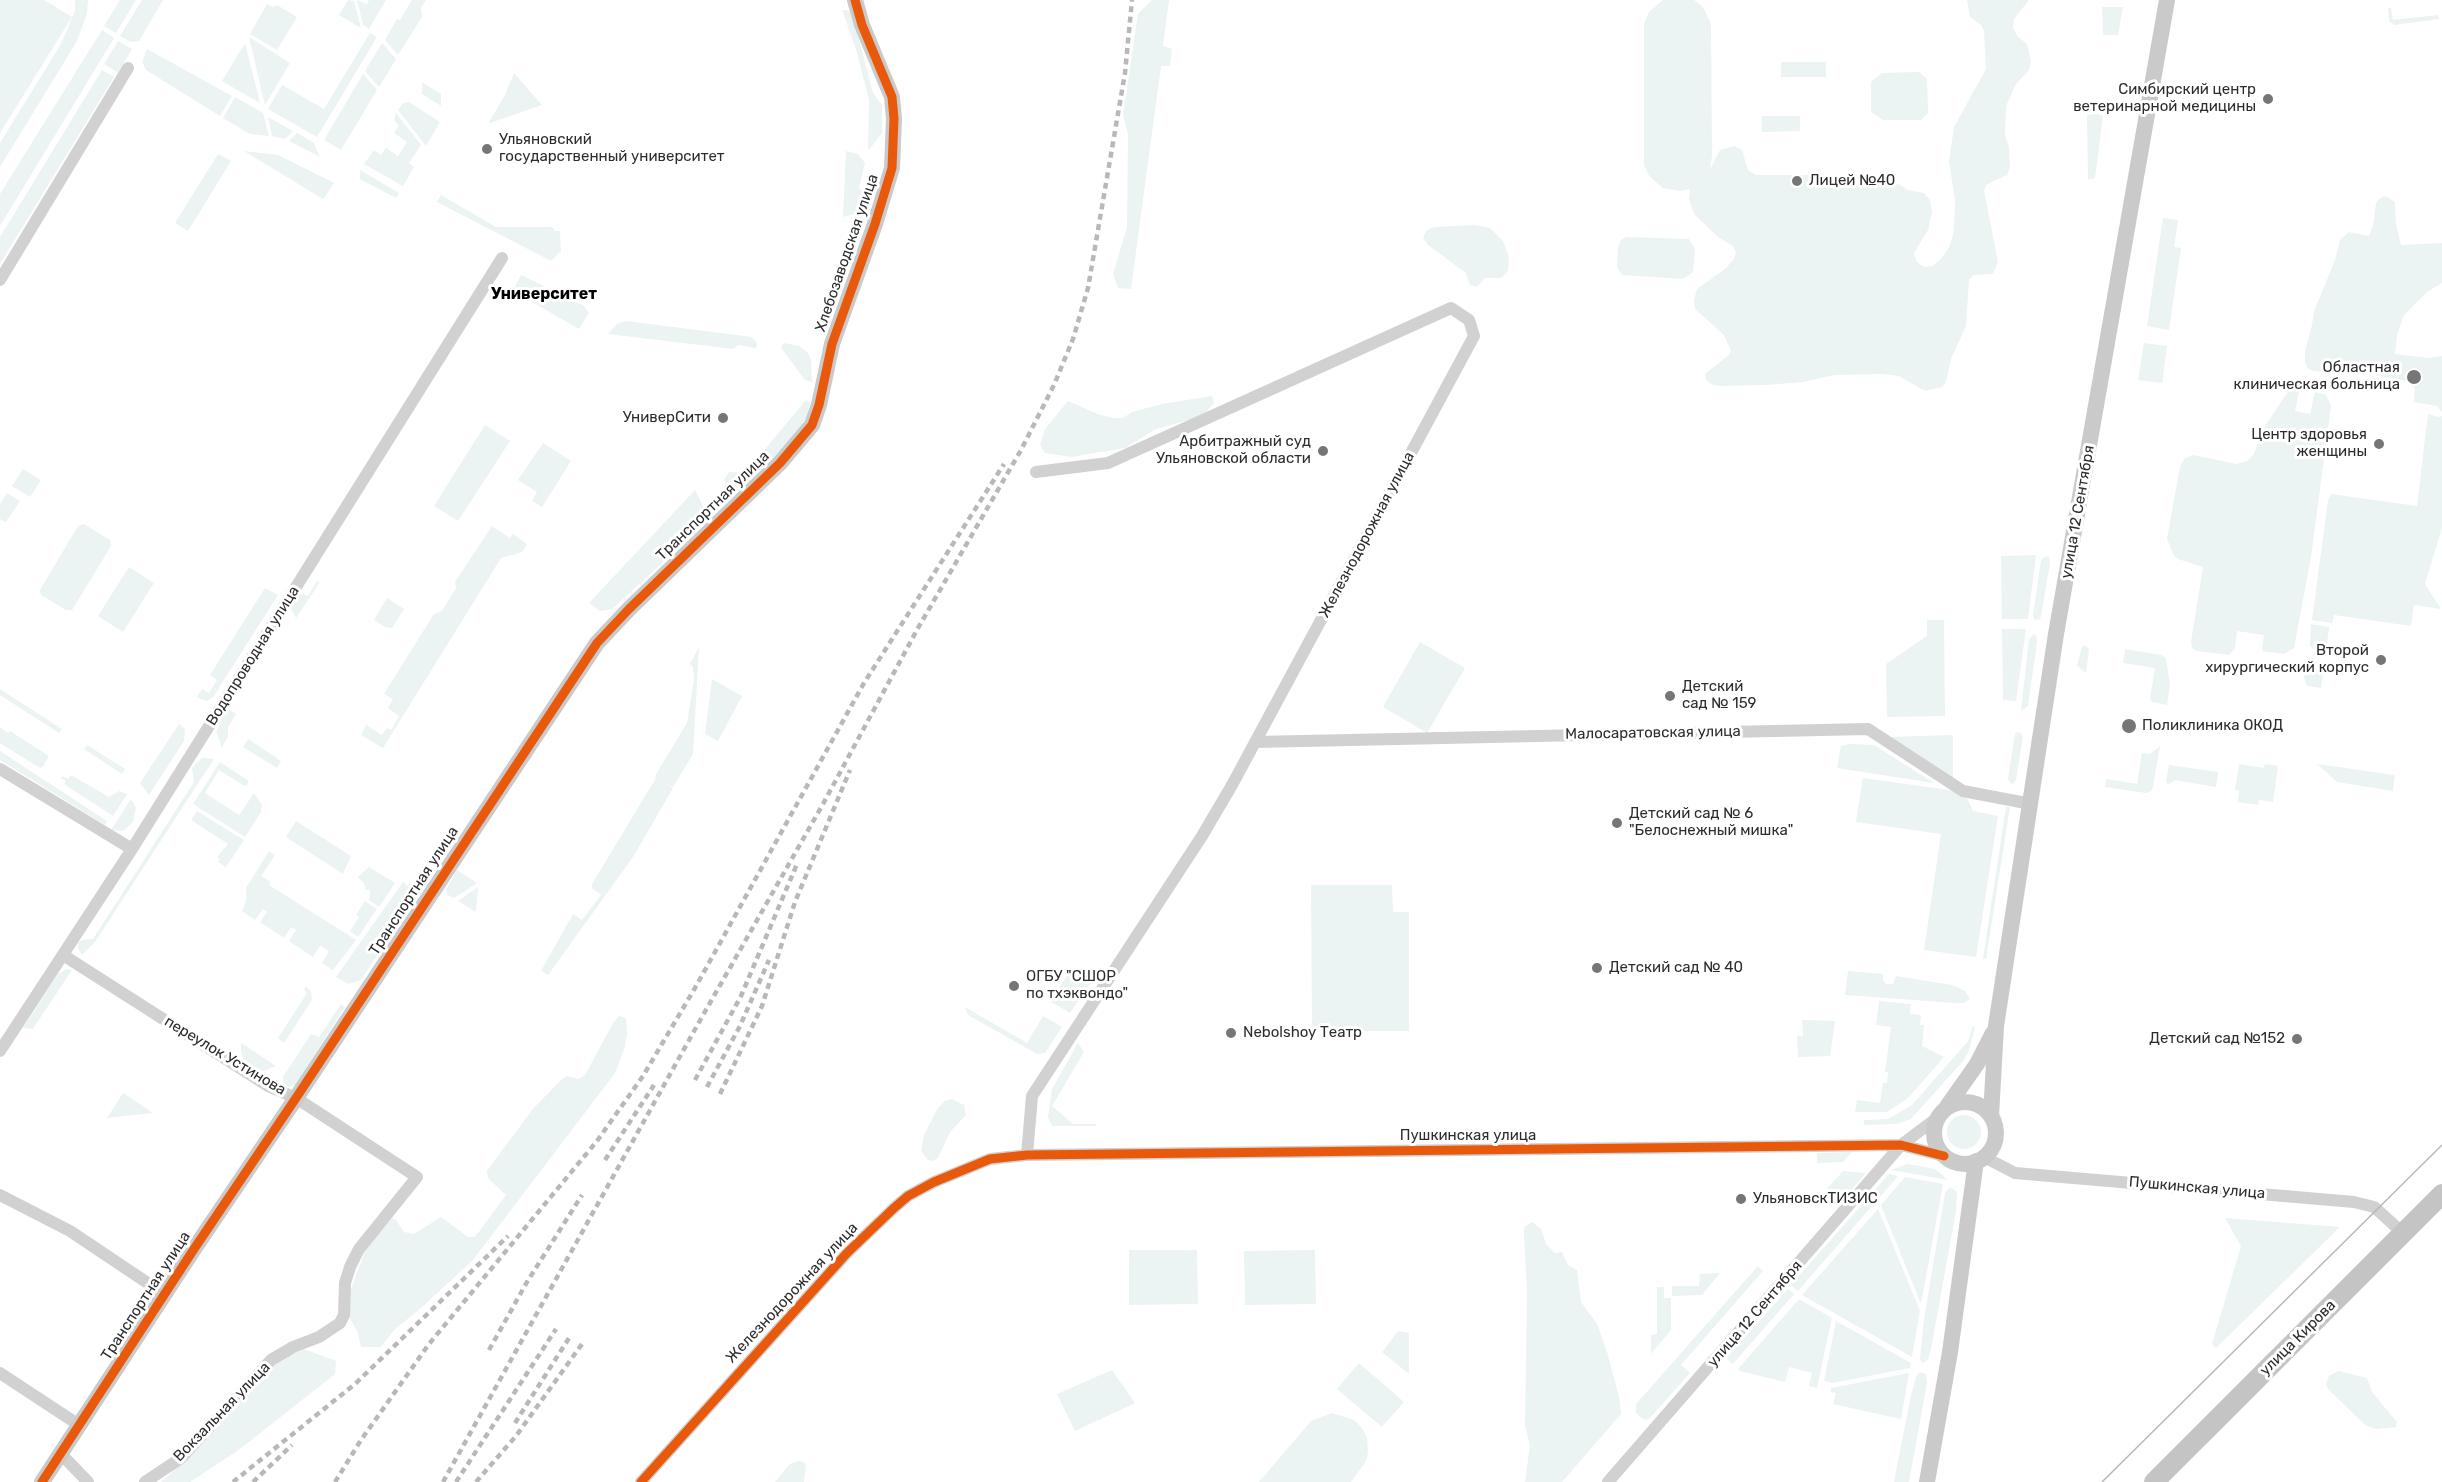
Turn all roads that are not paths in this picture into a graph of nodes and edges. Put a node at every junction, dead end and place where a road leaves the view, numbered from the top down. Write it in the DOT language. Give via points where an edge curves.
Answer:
graph roads {
  1 [pos="855,0"];
  2 [pos="2167,0"];
  3 [pos="128,68"];
  4 [pos="502,258"];
  5 [pos="0,280"];
  6 [pos="832,344"];
  7 [pos="1036,472"];
  8 [pos="1255,742"];
  9 [pos="0,769"];
  10 [pos="2031,804"];
  11 [pos="132,849"];
  12 [pos="63,955"];
  13 [pos="1996,1026"];
  14 [pos="0,1051"];
  15 [pos="297,1098"];
  16 [pos="1941,1113"];
  17 [pos="1991,1116"];
  18 [pos="1901,1145"];
  19 [pos="1027,1155"];
  20 [pos="1944,1156"];
  21 [pos="990,1159"];
  22 [pos="1980,1159"];
  23 [pos="417,1177"];
  24 [pos="2442,1194"];
  25 [pos="0,1195"];
  26 [pos="2403,1233"];
  27 [pos="164,1294"];
  28 [pos="0,1373"];
  29 [pos="79,1425"];
  30 [pos="61,1454"];
  31 [pos="42,1482"];
  32 [pos="88,1482"];
  33 [pos="145,1482"];
  34 [pos="641,1482"];
  35 [pos="1608,1482"];
  36 [pos="1927,1482"];
  37 [pos="2154,1482"];
  1 -- 6 [label="street, Хлебозаводская улица" via="892,97 894,142 892,168 879,213"];
  2 -- 10 [label="street, улица 12 Сентября" via="2056,634"];
  3 -- 5 [label="street"];
  4 -- 11 [label="street, Водопроводная улица"];
  6 -- 15 [label="street, Транспортная улица" via="812,425 780,463 597,643"];
  7 -- 8 [label="street, Железнодорожная улица" via="1108,463 1451,308 1469,320 1474,336"];
  8 -- 10 [label="street, Малосаратовская улица" via="1868,729 1963,791"];
  8 -- 19 [label="street, Железнодорожная улица" via="1202,836 1032,1096"];
  9 -- 11 [label="street"];
  10 -- 13 [label="street, улица 12 Сентября"];
  11 -- 12 [label="street, Водопроводная улица"];
  12 -- 14 [label="street, Водопроводная улица"];
  12 -- 15 [label="street, переулок Устинова" via="268,1086"];
  13 -- 16 [label="street, улица 12 Сентября" via="1977,1064"];
  13 -- 17 [label="street, улица 12 Сентября"];
  15 -- 23 [label="street, переулок Устинова"];
  15 -- 27 [label="street, Транспортная улица"];
  16 -- 17 [label="street" via="1957,1102 1970,1102"];
  16 -- 18 [label="street"];
  16 -- 20 [label="street" via="1934,1138"];
  17 -- 22 [label="street" via="1996,1133 1994,1143"];
  18 -- 19 [label="street, Пушкинская улица"];
  18 -- 20 [label="street, Пушкинская улица"];
  18 -- 35 [label="street, улица 12 Сентября"];
  19 -- 21 [label="street, Пушкинская улица"];
  20 -- 22 [label="street" via="1965,1163"];
  21 -- 34 [label="street, Железнодорожная улица" via="934,1182 894,1208 847,1253"];
  22 -- 26 [label="street, Пушкинская улица" via="2015,1173 2354,1202 2374,1208"];
  22 -- 36 [label="street"];
  23 -- 33 [label="street, Вокзальная улица" via="359,1249 348,1275 340,1323 271,1360 181,1458"];
  24 -- 26 [label="main road, улица Кирова"];
  25 -- 27 [label="street" via="70,1231"];
  26 -- 37 [label="main road, улица Кирова"];
  27 -- 29 [label="street, Транспортная улица"];
  28 -- 29 [label="street"];
  29 -- 30 [label="street, Транспортная улица"];
  30 -- 31 [label="street, Транспортная улица"];
  30 -- 32 [label="street"];
}
